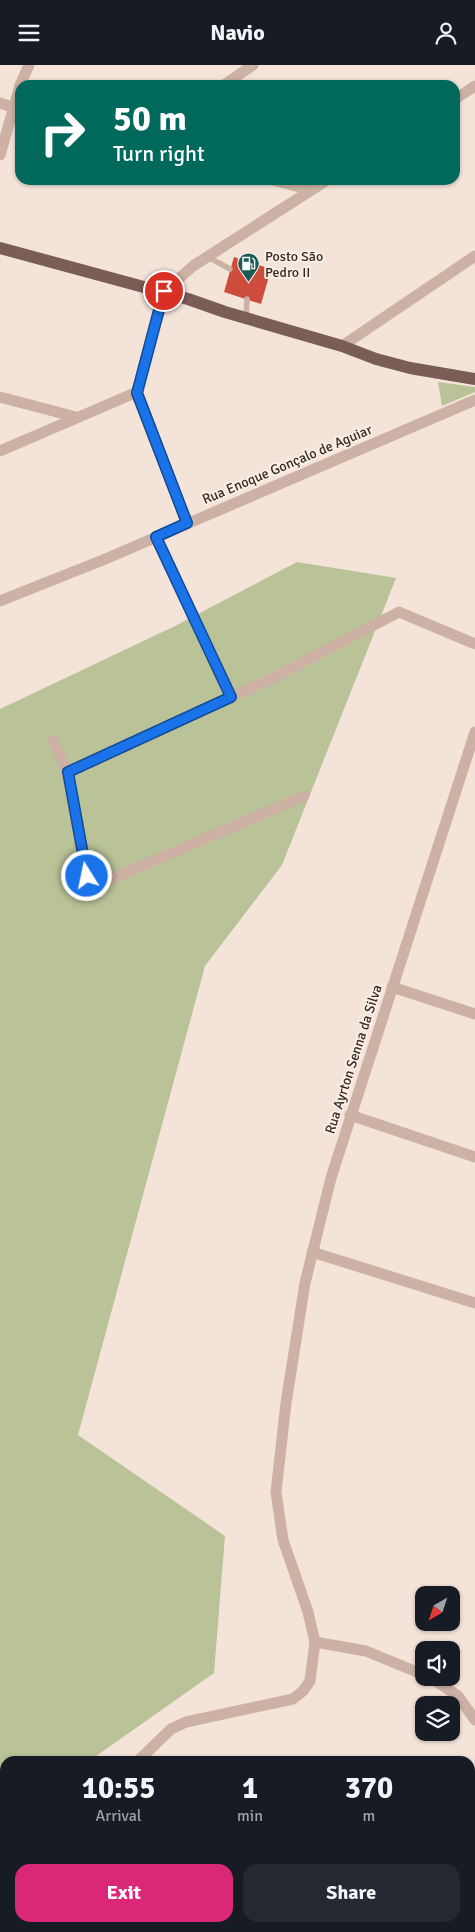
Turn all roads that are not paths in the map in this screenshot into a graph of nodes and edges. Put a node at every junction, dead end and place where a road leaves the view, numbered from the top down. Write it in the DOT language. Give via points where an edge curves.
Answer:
graph roads {
  1 [pos="28,65"];
  2 [pos="253,65"];
  3 [pos="22,80"];
  4 [pos="231,80"];
  5 [pos="475,86"];
  6 [pos="460,96"];
  7 [pos="0,103"];
  8 [pos="15,108"];
  9 [pos="15,111"];
  10 [pos="0,155"];
  11 [pos="292,185"];
  12 [pos="319,185"];
  13 [pos="311,190"];
  14 [pos="0,248"];
  15 [pos="475,256"];
  16 [pos="208,257"];
  17 [pos="230,269"];
  18 [pos="164,291"];
  19 [pos="248,299"];
  20 [pos="246,318"];
  21 [pos="342,346"];
  22 [pos="475,379"];
  23 [pos="137,393"];
  24 [pos="0,397"];
  25 [pos="475,400"];
  26 [pos="76,417"];
  27 [pos="0,451"];
  28 [pos="187,523"];
  29 [pos="156,537"];
  30 [pos="0,601"];
  31 [pos="475,644"];
  32 [pos="231,697"];
  33 [pos="475,731"];
  34 [pos="53,740"];
  35 [pos="68,772"];
  36 [pos="304,797"];
  37 [pos="392,987"];
  38 [pos="475,1013"];
  39 [pos="350,1115"];
  40 [pos="475,1157"];
  41 [pos="312,1252"];
  42 [pos="475,1303"];
  43 [pos="316,1642"];
  44 [pos="415,1671"];
  45 [pos="443,1686"];
  46 [pos="475,1720"];
  47 [pos="143,1756"];
  1 -- 3 [label="street"];
  2 -- 4 [label="street"];
  5 -- 6 [label="street"];
  7 -- 8 [label="street"];
  9 -- 10 [label="street"];
  11 -- 13 [label="street"];
  12 -- 13 [label="street"];
  13 -- 16 [label="street"];
  14 -- 18 [label="main road"];
  15 -- 21 [label="street"];
  16 -- 17 [label="lane"];
  16 -- 18 [label="street"];
  18 -- 20 [label="main road"];
  18 -- 23 [label="street"];
  19 -- 20 [label="lane"];
  20 -- 21 [label="main road"];
  21 -- 22 [label="main road" via="410,368"];
  23 -- 26 [label="street"];
  23 -- 28 [label="street"];
  24 -- 26 [label="street"];
  25 -- 28 [label="street, Rua Enoque Gonçalo de Aguiar"];
  26 -- 27 [label="street"];
  28 -- 29 [label="street, Rua Enoque Gonçalo de Aguiar"];
  29 -- 30 [label="street, Rua Enoque Gonçalo de Aguiar"];
  29 -- 32 [label="street"];
  31 -- 32 [label="street" via="399,613"];
  32 -- 35 [label="street"];
  33 -- 37 [label="street, Rua Ayrton Senna da Silva"];
  34 -- 35 [label="street"];
  35 -- 36 [label="street" via="87,876 91,883 97,885"];
  37 -- 38 [label="street"];
  37 -- 39 [label="street, Rua Ayrton Senna da Silva"];
  39 -- 40 [label="street"];
  39 -- 41 [label="street, Rua Ayrton Senna da Silva"];
  41 -- 42 [label="street"];
  41 -- 43 [label="street, Rua Ayrton Senna da Silva" via="286,1403 277,1475 277,1507 283,1540"];
  43 -- 44 [label="street" via="366,1651"];
  43 -- 47 [label="street" via="310,1681 293,1699 186,1722 171,1729"];
  45 -- 46 [label="street" via="458,1696"];
}
